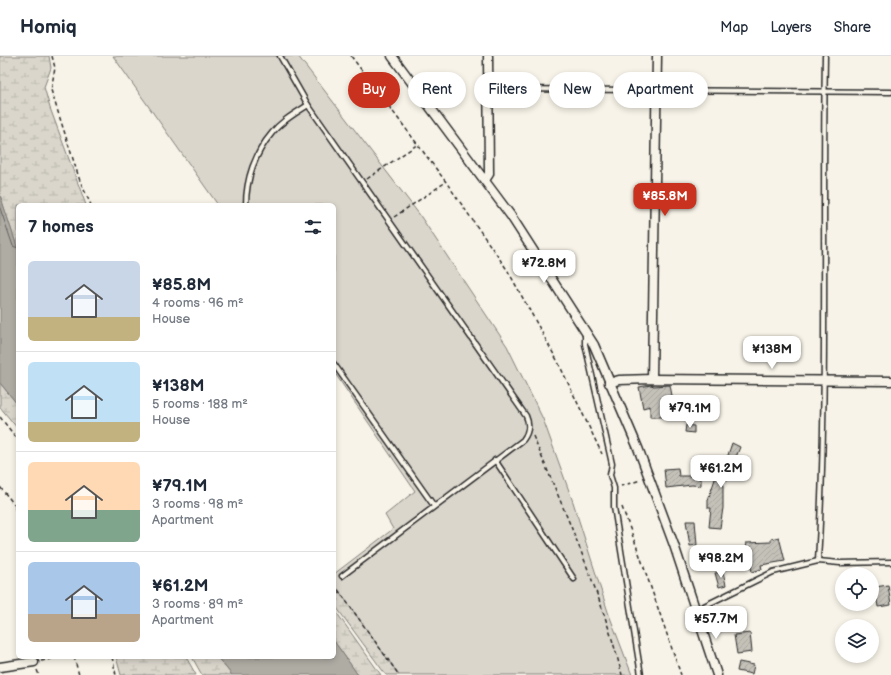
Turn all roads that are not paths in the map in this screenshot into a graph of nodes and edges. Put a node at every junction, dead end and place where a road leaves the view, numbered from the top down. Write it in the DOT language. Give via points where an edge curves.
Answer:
graph roads {
  1 [pos="280,56"];
  2 [pos="392,56"];
  3 [pos="488,56"];
  4 [pos="657,56"];
  5 [pos="825,56"];
  6 [pos="488,72"];
  7 [pos="657,72"];
  8 [pos="541,89"];
  9 [pos="613,90"];
  10 [pos="708,90"];
  11 [pos="824,91"];
  12 [pos="891,92"];
  13 [pos="308,105"];
  14 [pos="488,108"];
  15 [pos="657,108"];
  16 [pos="485,180"];
  17 [pos="246,203"];
  18 [pos="585,330"];
  19 [pos="336,367"];
  20 [pos="652,378"];
  21 [pos="823,380"];
  22 [pos="891,381"];
  23 [pos="609,383"];
  24 [pos="495,460"];
  25 [pos="434,506"];
  26 [pos="818,561"];
  27 [pos="891,562"];
  28 [pos="342,576"];
  29 [pos="574,579"];
  30 [pos="696,610"];
  31 [pos="34,662"];
  32 [pos="0,666"];
  33 [pos="641,675"];
  34 [pos="717,675"];
  1 -- 13 [label="lane"];
  2 -- 16 [label="street"];
  3 -- 6 [label="street"];
  4 -- 7 [label="street"];
  5 -- 11 [label="lane"];
  8 -- 9 [label="lane"];
  10 -- 11 [label="lane"];
  11 -- 12 [label="lane"];
  11 -- 21 [label="lane"];
  13 -- 17 [label="lane" via="277,128 265,143 249,177"];
  13 -- 24 [label="lane" via="526,416 529,431 523,440"];
  14 -- 16 [label="street" via="489,174"];
  15 -- 20 [label="street"];
  16 -- 18 [label="street" via="516,222"];
  18 -- 23 [label="street" via="594,345"];
  18 -- 33 [label="lane" via="585,344 612,464 610,475 614,488 614,507"];
  19 -- 25 [label="lane"];
  20 -- 21 [label="street"];
  20 -- 23 [label="street"];
  21 -- 22 [label="street"];
  21 -- 26 [label="lane"];
  23 -- 30 [label="street" via="638,448"];
  24 -- 25 [label="lane"];
  24 -- 29 [label="lane"];
  25 -- 28 [label="lane"];
  26 -- 27 [label="lane"];
  26 -- 30 [label="lane" via="773,572"];
  30 -- 34 [label="street"];
  31 -- 32 [label="street"];
}
